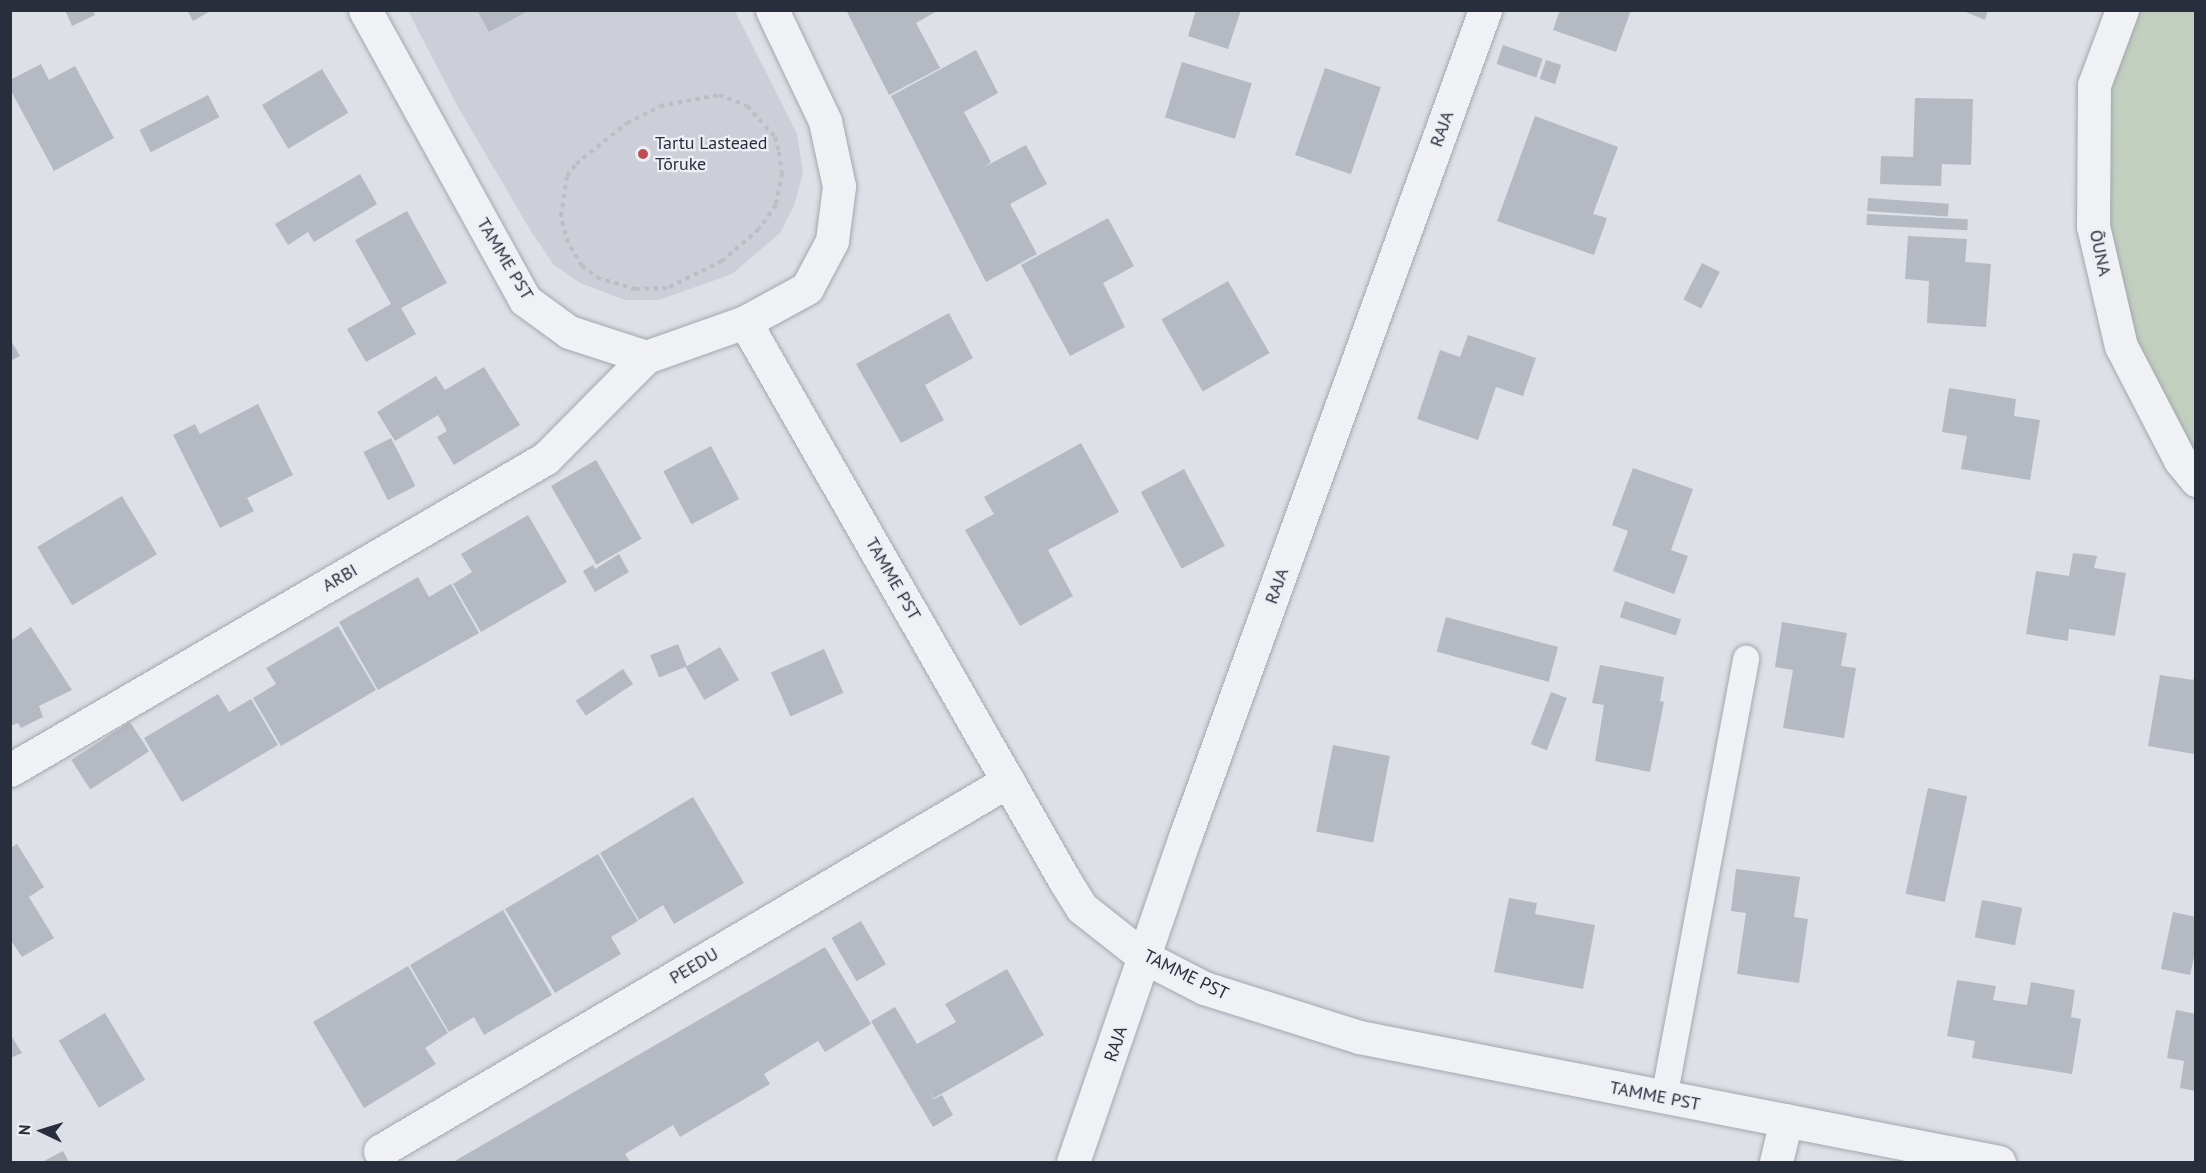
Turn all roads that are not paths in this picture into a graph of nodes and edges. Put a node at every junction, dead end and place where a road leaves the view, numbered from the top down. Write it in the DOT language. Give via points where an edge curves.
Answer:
graph roads {
  1 [pos="365,10"];
  2 [pos="772,10"];
  3 [pos="1485,10"];
  4 [pos="2122,10"];
  5 [pos="745,322"];
  6 [pos="646,357"];
  7 [pos="2196,480"];
  8 [pos="1746,659"];
  9 [pos="10,770"];
  10 [pos="1008,780"];
  11 [pos="1144,957"];
  12 [pos="1664,1098"];
  13 [pos="1786,1120"];
  14 [pos="380,1151"];
  15 [pos="1073,1162"];
  16 [pos="1776,1162"];
  17 [pos="1999,1162"];
  1 -- 6 [label="street, TAMME PST" via="525,300 569,332"];
  2 -- 5 [label="street" via="825,121 839,186 832,241 807,288"];
  3 -- 11 [label="street, RAJA"];
  4 -- 7 [label="street, ÕUNA" via="2094,86 2093,226 2121,346 2180,460"];
  5 -- 6 [label="street"];
  5 -- 10 [label="street, TAMME PST"];
  6 -- 9 [label="street, ARBI" via="546,458"];
  8 -- 12 [label="lane"];
  10 -- 11 [label="street, TAMME PST" via="1082,908"];
  10 -- 14 [label="street, PEEDU"];
  11 -- 12 [label="street, TAMME PST" via="1204,988 1359,1037"];
  11 -- 15 [label="street, RAJA"];
  12 -- 13 [label="street, TAMME PST"];
  13 -- 16 [label="street"];
  13 -- 17 [label="street, TAMME PST"];
}
